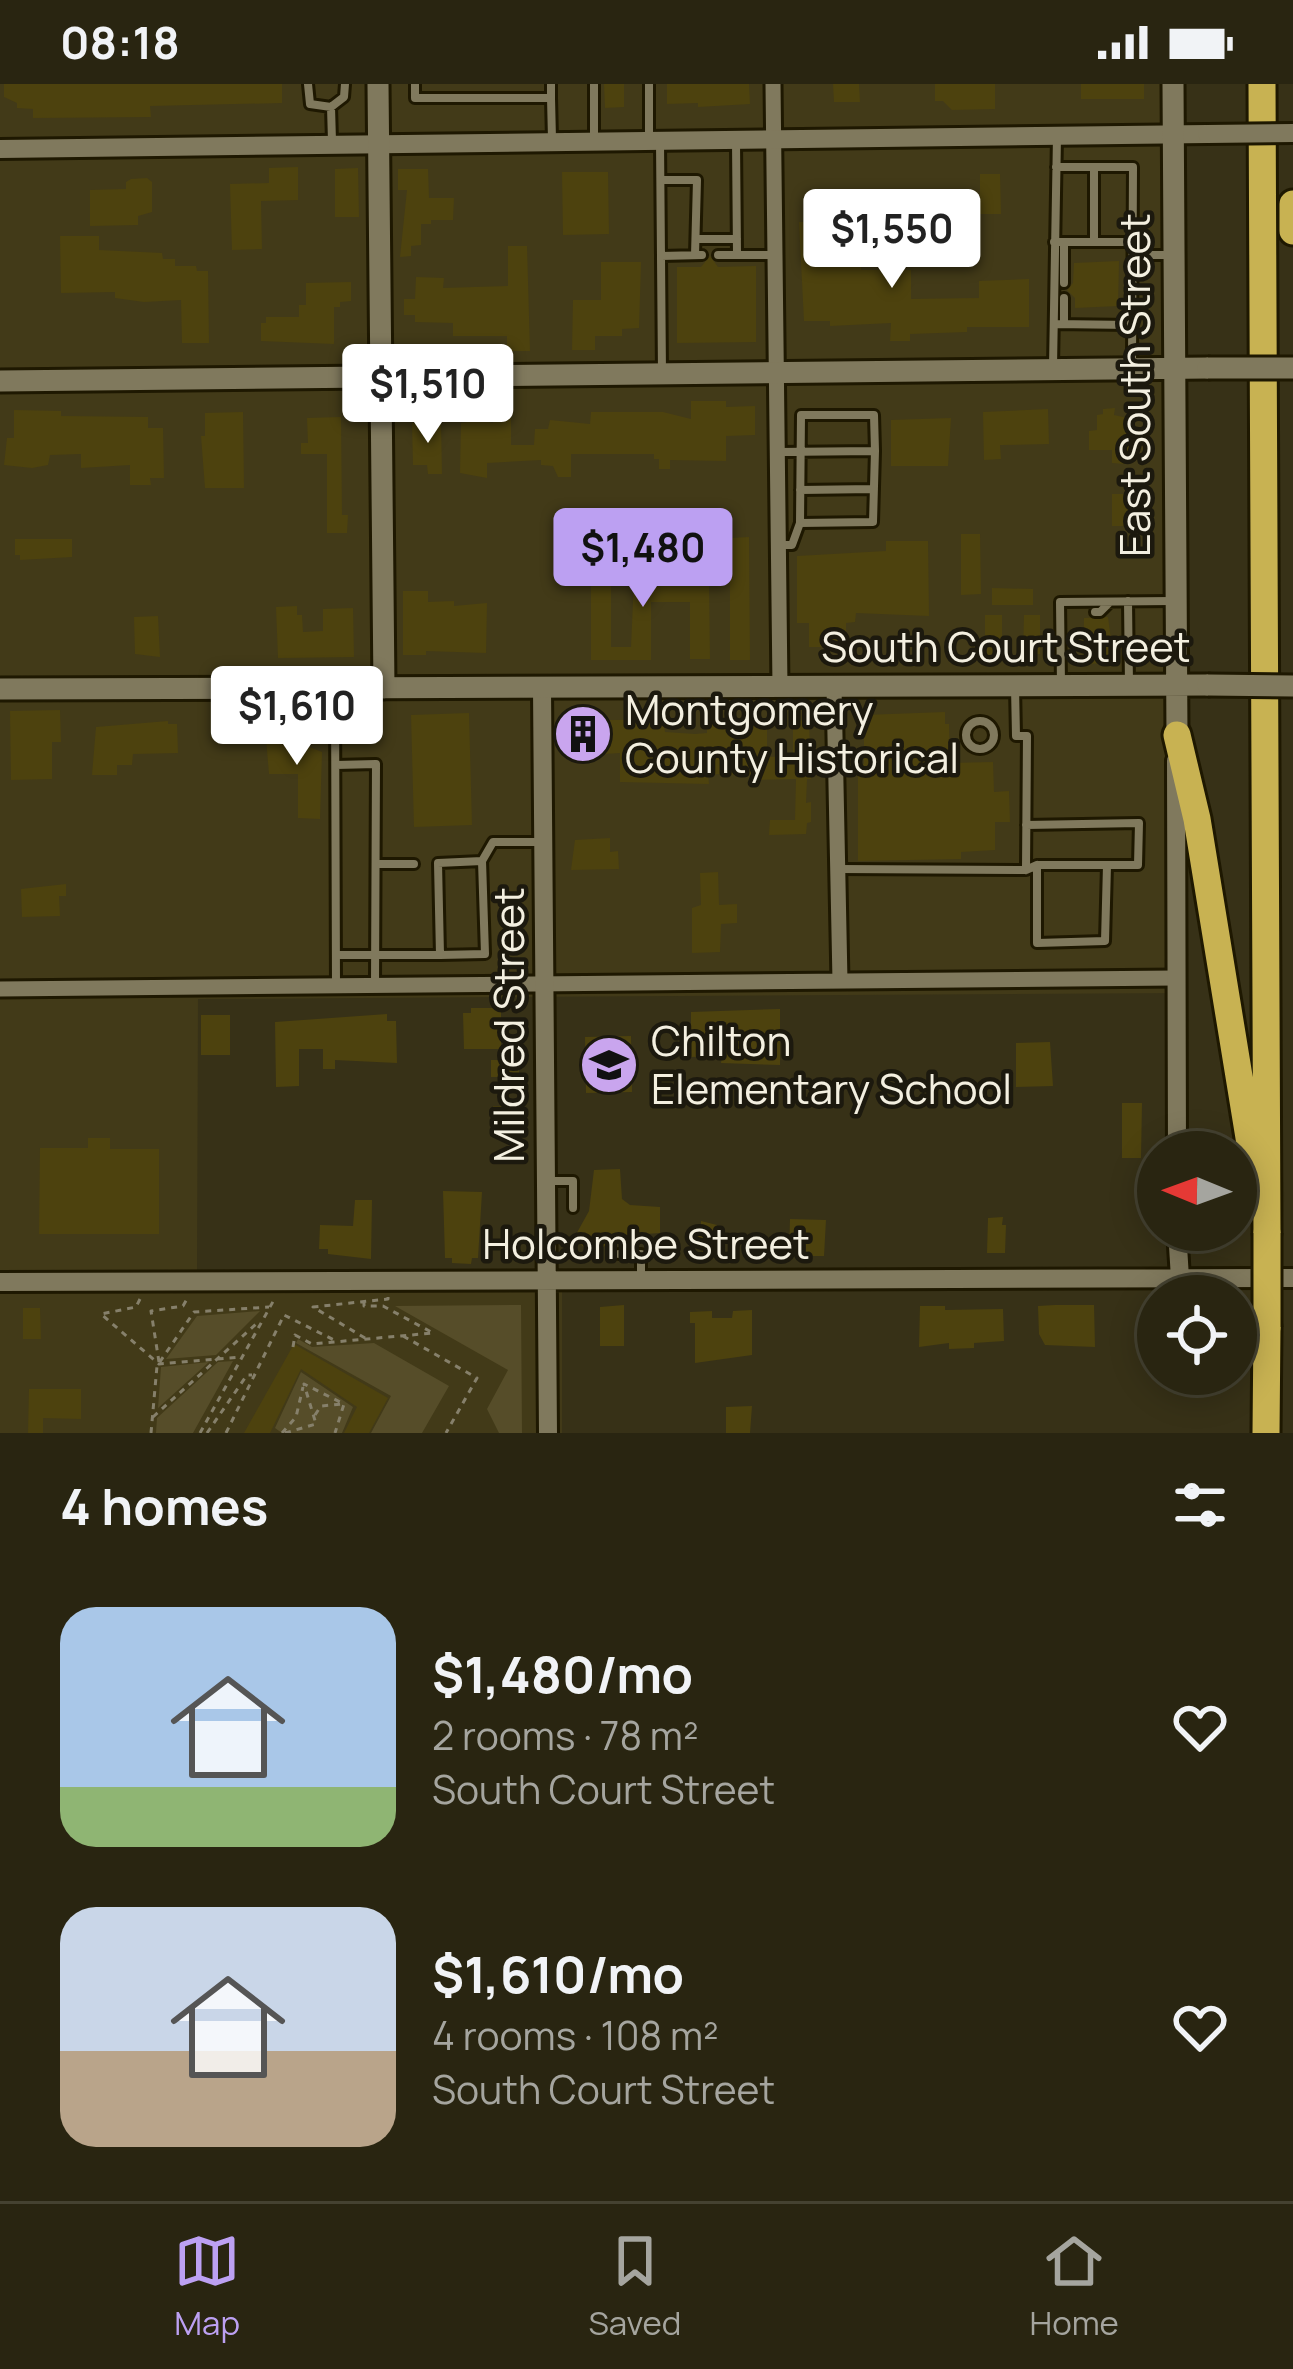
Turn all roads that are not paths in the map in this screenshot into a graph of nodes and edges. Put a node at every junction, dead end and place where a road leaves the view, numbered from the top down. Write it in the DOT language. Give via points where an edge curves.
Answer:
graph roads {
  1 [pos="308,84"];
  2 [pos="345,84"];
  3 [pos="378,84"];
  4 [pos="415,84"];
  5 [pos="551,84"];
  6 [pos="593,84"];
  7 [pos="649,84"];
  8 [pos="772,84"];
  9 [pos="1173,84"];
  10 [pos="1262,84"];
  11 [pos="551,98"];
  12 [pos="331,107"];
  13 [pos="1293,134"];
  14 [pos="1057,135"];
  15 [pos="1173,135"];
  16 [pos="773,138"];
  17 [pos="655,139"];
  18 [pos="736,139"];
  19 [pos="552,140"];
  20 [pos="594,140"];
  21 [pos="378,142"];
  22 [pos="332,143"];
  23 [pos="0,149"];
  24 [pos="1056,167"];
  25 [pos="1094,167"];
  26 [pos="661,180"];
  27 [pos="1293,204"];
  28 [pos="1293,230"];
  29 [pos="696,239"];
  30 [pos="737,239"];
  31 [pos="1059,242"];
  32 [pos="1094,242"];
  33 [pos="1133,242"];
  34 [pos="737,254"];
  35 [pos="718,255"];
  36 [pos="774,255"];
  37 [pos="1133,255"];
  38 [pos="1173,255"];
  39 [pos="662,256"];
  40 [pos="1064,283"];
  41 [pos="1064,298"];
  42 [pos="1059,324"];
  43 [pos="1132,325"];
  44 [pos="1293,368"];
  45 [pos="1132,369"];
  46 [pos="1174,369"];
  47 [pos="1053,370"];
  48 [pos="776,373"];
  49 [pos="662,374"];
  50 [pos="380,376"];
  51 [pos="0,381"];
  52 [pos="875,451"];
  53 [pos="776,452"];
  54 [pos="800,452"];
  55 [pos="874,489"];
  56 [pos="800,490"];
  57 [pos="800,524"];
  58 [pos="777,545"];
  59 [pos="1175,601"];
  60 [pos="1072,602"];
  61 [pos="1110,602"];
  62 [pos="1128,602"];
  63 [pos="1015,686"];
  64 [pos="1061,686"];
  65 [pos="1130,686"];
  66 [pos="1175,686"];
  67 [pos="1293,686"];
  68 [pos="780,687"];
  69 [pos="834,687"];
  70 [pos="335,688"];
  71 [pos="384,688"];
  72 [pos="542,688"];
  73 [pos="0,689"];
  74 [pos="1177,735"];
  75 [pos="994,736"];
  76 [pos="1016,736"];
  77 [pos="336,765"];
  78 [pos="1026,825"];
  79 [pos="544,842"];
  80 [pos="482,861"];
  81 [pos="414,863"];
  82 [pos="376,864"];
  83 [pos="1037,865"];
  84 [pos="1107,865"];
  85 [pos="838,869"];
  86 [pos="1026,870"];
  87 [pos="336,955"];
  88 [pos="440,955"];
  89 [pos="375,956"];
  90 [pos="1176,978"];
  91 [pos="840,981"];
  92 [pos="545,982"];
  93 [pos="375,984"];
  94 [pos="336,985"];
  95 [pos="0,989"];
  96 [pos="1177,1131"];
  97 [pos="546,1181"];
  98 [pos="573,1208"];
  99 [pos="1267,1233"];
  100 [pos="619,1254"];
  101 [pos="1137,1278"];
  102 [pos="1257,1278"];
  103 [pos="1293,1278"];
  104 [pos="547,1280"];
  105 [pos="641,1280"];
  106 [pos="0,1282"];
  107 [pos="548,1433"];
  108 [pos="1266,1433"];
  1 -- 12 [label="lane" via="310,104"];
  2 -- 12 [label="lane"];
  3 -- 21 [label="main road"];
  4 -- 11 [label="lane" via="415,98"];
  5 -- 11 [label="lane"];
  6 -- 20 [label="lane"];
  7 -- 17 [label="lane"];
  8 -- 16 [label="street"];
  9 -- 15 [label="main road, East South Street"];
  10 -- 99 [label="highway"];
  11 -- 19 [label="lane"];
  12 -- 22 [label="lane"];
  13 -- 15 [label="street, bridge"];
  14 -- 15 [label="street"];
  14 -- 16 [label="street"];
  14 -- 24 [label="lane"];
  15 -- 38 [label="main road, East South Street"];
  16 -- 18 [label="street"];
  16 -- 36 [label="street"];
  17 -- 18 [label="street"];
  17 -- 20 [label="street"];
  17 -- 26 [label="lane"];
  18 -- 30 [label="lane"];
  19 -- 20 [label="street"];
  19 -- 21 [label="street"];
  21 -- 22 [label="street"];
  21 -- 50 [label="main road"];
  22 -- 23 [label="street"];
  24 -- 25 [label="lane"];
  24 -- 31 [label="lane"];
  25 -- 32 [label="lane"];
  25 -- 33 [label="lane" via="1133,167"];
  26 -- 29 [label="lane" via="697,180"];
  26 -- 39 [label="lane"];
  27 -- 28 [label="highway"];
  29 -- 30 [label="lane"];
  29 -- 39 [label="lane" via="698,255"];
  30 -- 34 [label="lane"];
  31 -- 32 [label="lane"];
  31 -- 40 [label="lane"];
  31 -- 42 [label="lane"];
  32 -- 33 [label="lane"];
  33 -- 37 [label="lane"];
  34 -- 35 [label="lane"];
  34 -- 36 [label="lane"];
  36 -- 48 [label="street"];
  37 -- 38 [label="lane"];
  37 -- 43 [label="lane"];
  38 -- 46 [label="main road, East South Street"];
  39 -- 49 [label="lane"];
  41 -- 42 [label="lane"];
  42 -- 43 [label="lane"];
  42 -- 47 [label="lane"];
  43 -- 45 [label="lane"];
  44 -- 46 [label="main road, bridge"];
  45 -- 46 [label="main road"];
  45 -- 47 [label="main road"];
  46 -- 59 [label="main road, East South Street"];
  47 -- 48 [label="main road"];
  48 -- 49 [label="main road"];
  48 -- 53 [label="street"];
  49 -- 50 [label="main road"];
  50 -- 51 [label="main road"];
  50 -- 71 [label="main road"];
  52 -- 54 [label="lane"];
  52 -- 54 [label="lane" via="874,416 801,415"];
  52 -- 55 [label="lane"];
  53 -- 54 [label="lane"];
  53 -- 58 [label="street"];
  54 -- 56 [label="lane"];
  55 -- 56 [label="lane"];
  55 -- 57 [label="lane" via="873,522"];
  56 -- 57 [label="lane"];
  57 -- 58 [label="lane" via="792,545"];
  58 -- 68 [label="street"];
  59 -- 62 [label="lane"];
  59 -- 66 [label="main road, East South Street"];
  60 -- 61 [label="lane"];
  60 -- 61 [label="lane" via="1100,612"];
  60 -- 64 [label="lane" via="1060,602"];
  61 -- 62 [label="lane"];
  62 -- 65 [label="lane"];
  63 -- 64 [label="main road, South Court Street"];
  63 -- 69 [label="main road, South Court Street"];
  63 -- 76 [label="lane"];
  64 -- 65 [label="main road, South Court Street"];
  65 -- 66 [label="main road, South Court Street"];
  66 -- 67 [label="main road, South Court Street, bridge"];
  66 -- 74 [label="main road, East South Street"];
  68 -- 69 [label="main road, South Court Street"];
  68 -- 72 [label="main road, South Court Street"];
  69 -- 85 [label="street"];
  70 -- 71 [label="main road, South Court Street"];
  70 -- 73 [label="main road, South Court Street"];
  70 -- 77 [label="lane"];
  71 -- 72 [label="main road, South Court Street"];
  72 -- 79 [label="street, Mildred Street"];
  74 -- 90 [label="street"];
  74 -- 99 [label="highway"];
  75 -- 76 [label="lane"];
  76 -- 78 [label="lane" via="1027,736"];
  77 -- 82 [label="lane" via="376,764"];
  77 -- 87 [label="lane"];
  78 -- 84 [label="lane" via="1138,823 1138,865"];
  78 -- 86 [label="lane"];
  79 -- 80 [label="lane" via="493,842"];
  79 -- 92 [label="street, Mildred Street"];
  80 -- 88 [label="lane" via="438,863"];
  80 -- 88 [label="lane" via="484,954"];
  81 -- 82 [label="lane"];
  82 -- 89 [label="lane"];
  83 -- 84 [label="lane"];
  83 -- 84 [label="lane" via="1037,943 1105,941"];
  83 -- 86 [label="lane"];
  85 -- 86 [label="lane"];
  85 -- 91 [label="street"];
  87 -- 89 [label="lane"];
  87 -- 94 [label="lane"];
  88 -- 89 [label="lane"];
  89 -- 93 [label="lane"];
  90 -- 91 [label="street"];
  90 -- 96 [label="street"];
  91 -- 92 [label="street"];
  92 -- 93 [label="street"];
  92 -- 97 [label="street, Mildred Street"];
  93 -- 94 [label="street"];
  94 -- 95 [label="street"];
  97 -- 98 [label="lane" via="573,1181"];
  97 -- 104 [label="street, Mildred Street"];
  99 -- 108 [label="highway, bridge"];
  100 -- 105 [label="lane" via="641,1254"];
  101 -- 105 [label="street, Holcombe Street"];
  102 -- 103 [label="street, Holcombe Street"];
  104 -- 105 [label="street, Holcombe Street"];
  104 -- 106 [label="street, Holcombe Street"];
  104 -- 107 [label="street, Mildred Street"];
}
